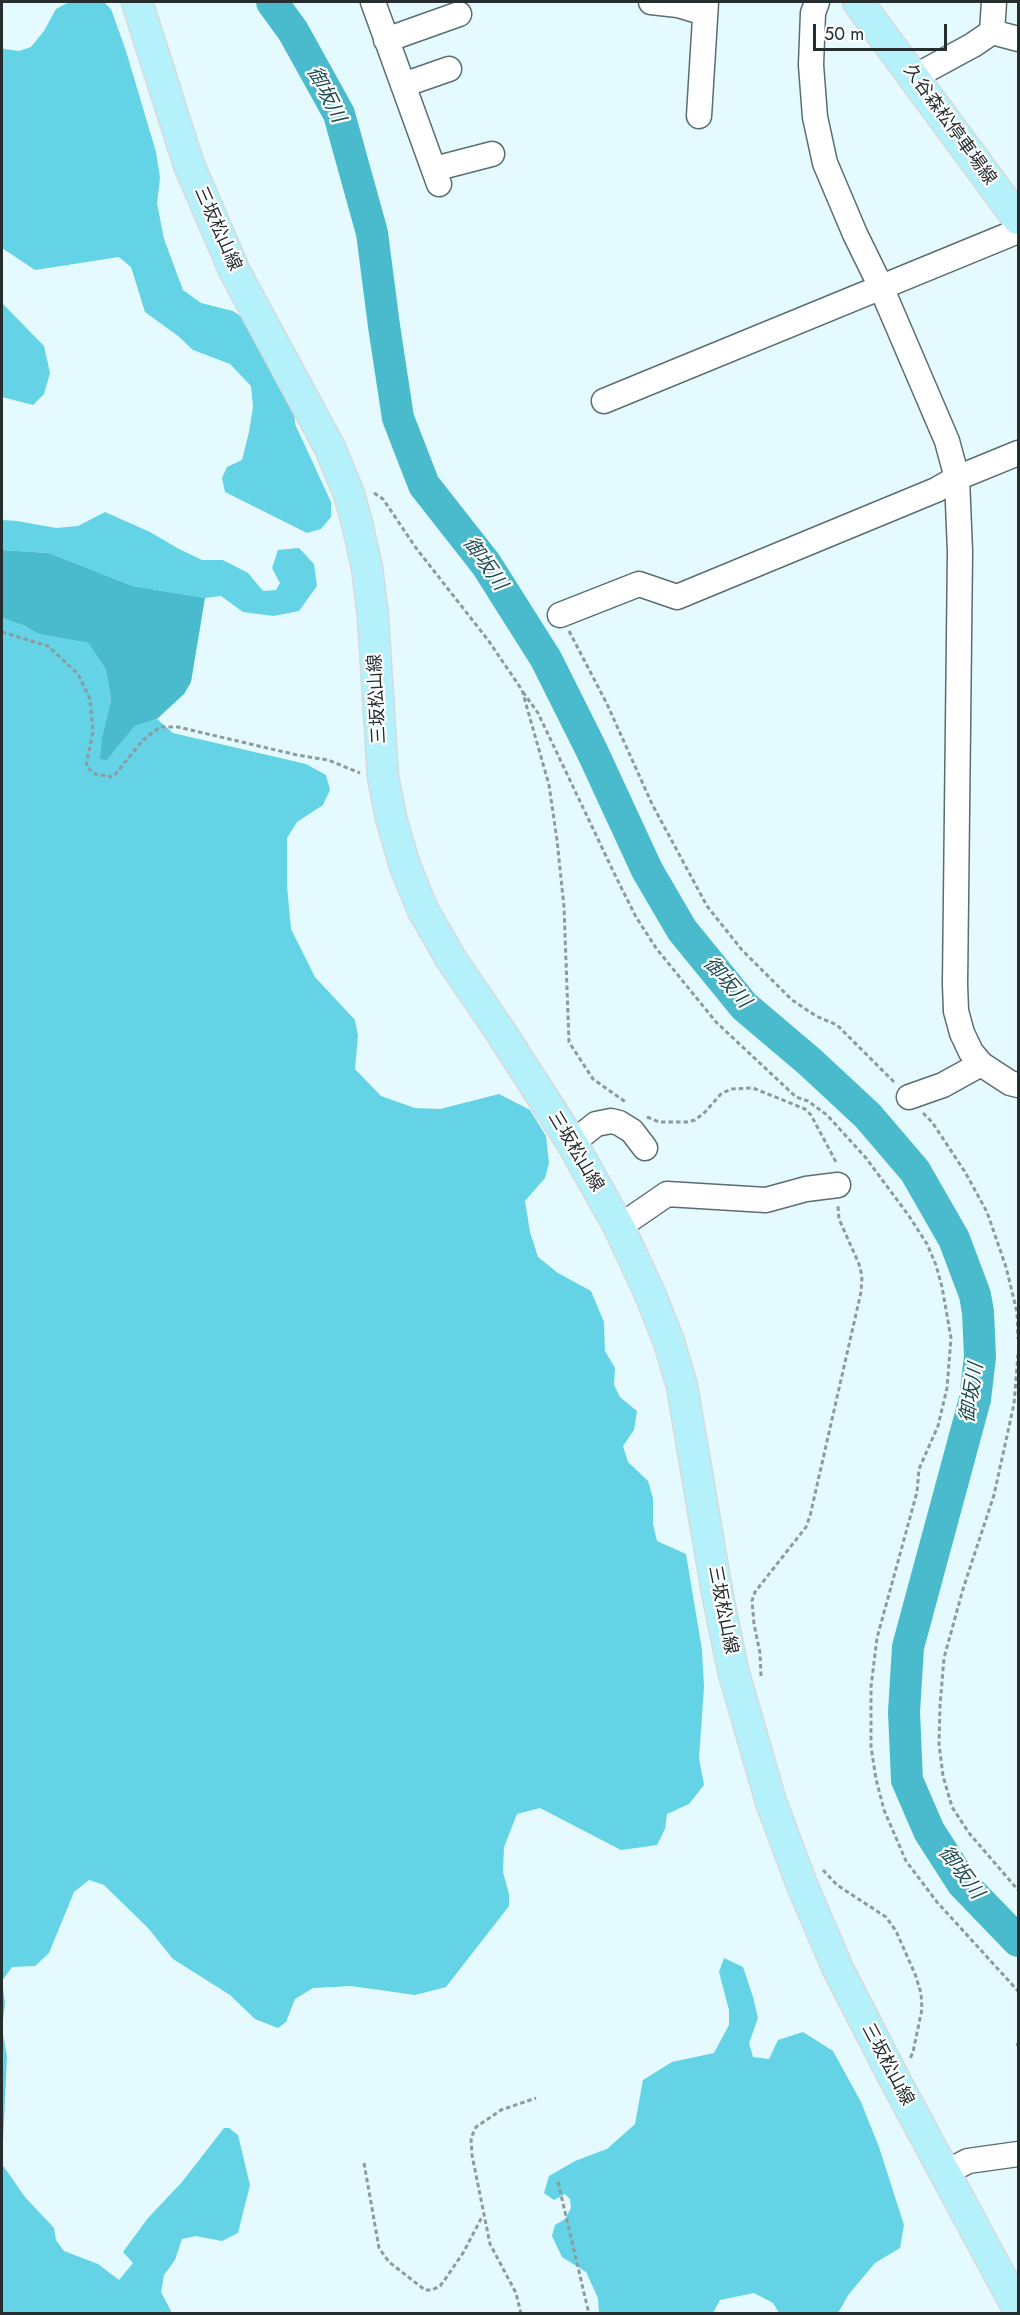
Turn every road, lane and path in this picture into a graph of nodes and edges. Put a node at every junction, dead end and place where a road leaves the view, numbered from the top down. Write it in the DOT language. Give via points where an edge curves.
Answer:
graph roads {
  1 [pos="136,2"];
  2 [pos="373,2"];
  3 [pos="651,2"];
  4 [pos="817,2"];
  5 [pos="858,2"];
  6 [pos="994,2"];
  7 [pos="706,7"];
  8 [pos="459,14"];
  9 [pos="992,32"];
  10 [pos="386,39"];
  11 [pos="1018,39"];
  12 [pos="449,69"];
  13 [pos="914,77"];
  14 [pos="403,85"];
  15 [pos="699,116"];
  16 [pos="492,154"];
  17 [pos="1018,219"];
  18 [pos="1018,231"];
  19 [pos="881,287"];
  20 [pos="604,401"];
  21 [pos="1018,453"];
  22 [pos="957,478"];
  23 [pos="349,494"];
  24 [pos="560,615"];
  25 [pos="2,632"];
  26 [pos="522,690"];
  27 [pos="383,777"];
  28 [pos="981,1064"];
  29 [pos="1018,1085"];
  30 [pos="909,1097"];
  31 [pos="630,1104"];
  32 [pos="639,1111"];
  33 [pos="572,1143"];
  34 [pos="645,1148"];
  35 [pos="838,1185"];
  36 [pos="619,1227"];
  37 [pos="1018,1339"];
  38 [pos="1018,1354"];
  39 [pos="761,1684"];
  40 [pos="821,1866"];
  41 [pos="1018,1890"];
  42 [pos="1018,1991"];
  43 [pos="895,2080"];
  44 [pos="536,2098"];
  45 [pos="1018,2154"];
  46 [pos="364,2163"];
  47 [pos="945,2173"];
  48 [pos="558,2182"];
  49 [pos="483,2215"];
  50 [pos="1018,2309"];
  51 [pos="521,2313"];
  52 [pos="590,2313"];
  1 -- 23 [label="main road, 三坂松山線" via="189,165 236,272 330,448"];
  2 -- 10 [label="street"];
  3 -- 7 [label="street"];
  4 -- 19 [label="street" via="811,65 814,117 825,163"];
  5 -- 13 [label="main road, 久谷森松停車場線"];
  6 -- 9 [label="street"];
  7 -- 15 [label="street"];
  8 -- 10 [label="street"];
  9 -- 11 [label="street"];
  9 -- 13 [label="street"];
  10 -- 14 [label="street"];
  12 -- 14 [label="street"];
  13 -- 17 [label="main road, 久谷森松停車場線"];
  14 -- 16 [label="street" via="436,177"];
  18 -- 19 [label="street"];
  19 -- 20 [label="street"];
  19 -- 22 [label="street" via="947,441"];
  21 -- 22 [label="street"];
  22 -- 24 [label="street" via="677,597 639,585"];
  22 -- 28 [label="street" via="960,552 956,1011 962,1033"];
  23 -- 26 [label="path" via="370,493 383,499"];
  23 -- 27 [label="main road, 三坂松山線" via="367,568 373,616"];
  24 -- 30 [label="path" via="607,704 652,804 707,906 742,950 792,999 837,1025"];
  25 -- 27 [label="path" via="48,646 78,674 90,699 93,732 86,766 95,774 113,777 159,727 178,726 328,760"];
  26 -- 31 [label="path" via="549,785 557,840 569,1041 593,1079"];
  26 -- 42 [label="path" via="538,713 636,917 656,948 716,1022 796,1097 826,1115 866,1158 909,1216 936,1265 951,1338 951,1360 938,1426 919,1468 917,1492 877,1638 871,1687 871,1747 884,1810 906,1861 937,1902"];
  27 -- 33 [label="main road, 三坂松山線" via="405,866 423,910"];
  28 -- 29 [label="street"];
  28 -- 30 [label="street" via="943,1085"];
  30 -- 37 [label="path" via="932,1122 987,1212 1017,1312"];
  32 -- 35 [label="path" via="659,1122 687,1122 704,1113 721,1094 731,1089 753,1088 812,1115 838,1166"];
  33 -- 34 [label="street" via="596,1124 611,1121 632,1131"];
  33 -- 36 [label="main road, 三坂松山線"];
  35 -- 36 [label="street" via="766,1200 667,1194"];
  35 -- 39 [label="path" via="839,1218 859,1264 861,1292 806,1527 752,1601"];
  36 -- 43 [label="main road, 三坂松山線" via="651,1296 682,1386 733,1670 771,1802 801,1885 838,1969"];
  38 -- 41 [label="path" via="1014,1404 993,1495 944,1658 939,1744 952,1807"];
  40 -- 43 [label="path" via="837,1885 885,1917 896,1930 915,1974 922,2009 913,2052"];
  43 -- 47 [label="main road, 三坂松山線"];
  44 -- 49 [label="path" via="501,2110 476,2127 471,2138"];
  45 -- 47 [label="street" via="968,2161"];
  46 -- 49 [label="path" via="379,2248 389,2262 425,2290 440,2286 447,2278"];
  47 -- 50 [label="main road, 三坂松山線"];
  48 -- 52 [label="path"];
  49 -- 51 [label="path" via="490,2244 516,2293"];
}
